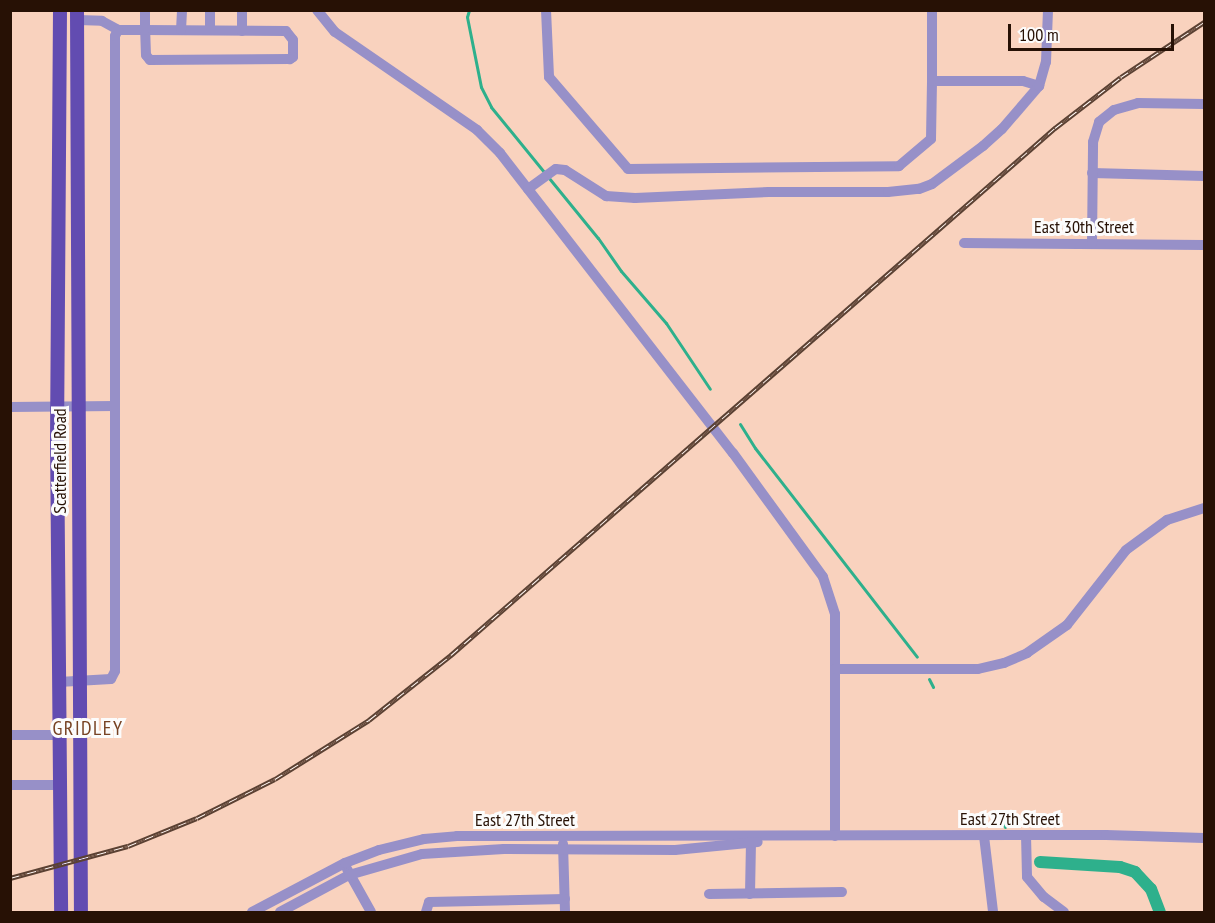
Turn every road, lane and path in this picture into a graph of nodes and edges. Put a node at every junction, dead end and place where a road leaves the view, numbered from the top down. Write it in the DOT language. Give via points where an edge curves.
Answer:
graph roads {
  1 [pos="60,10"];
  2 [pos="145,10"];
  3 [pos="182,10"];
  4 [pos="210,10"];
  5 [pos="242,10"];
  6 [pos="546,10"];
  7 [pos="932,10"];
  8 [pos="1048,10"];
  9 [pos="320,11"];
  10 [pos="77,15"];
  11 [pos="118,30"];
  12 [pos="145,30"];
  13 [pos="181,30"];
  14 [pos="210,30"];
  15 [pos="242,31"];
  16 [pos="932,81"];
  17 [pos="1039,86"];
  18 [pos="1204,104"];
  19 [pos="1092,173"];
  20 [pos="1204,176"];
  21 [pos="528,189"];
  22 [pos="964,243"];
  23 [pos="1092,244"];
  24 [pos="1204,245"];
  25 [pos="79,406"];
  26 [pos="115,406"];
  27 [pos="10,407"];
  28 [pos="57,407"];
  29 [pos="1204,508"];
  30 [pos="835,669"];
  31 [pos="59,682"];
  32 [pos="80,682"];
  33 [pos="10,735"];
  34 [pos="59,735"];
  35 [pos="10,785"];
  36 [pos="60,785"];
  37 [pos="1026,835"];
  38 [pos="815,836"];
  39 [pos="835,836"];
  40 [pos="984,836"];
  41 [pos="563,837"];
  42 [pos="1204,838"];
  43 [pos="751,843"];
  44 [pos="564,850"];
  45 [pos="345,863"];
  46 [pos="349,875"];
  47 [pos="842,892"];
  48 [pos="709,894"];
  49 [pos="750,894"];
  50 [pos="565,899"];
  51 [pos="61,912"];
  52 [pos="81,912"];
  53 [pos="252,912"];
  54 [pos="280,912"];
  55 [pos="370,912"];
  56 [pos="426,912"];
  57 [pos="565,912"];
  58 [pos="993,912"];
  59 [pos="1064,912"];
  1 -- 28 [label="main road, Scatterfield Road"];
  2 -- 12 [label="street"];
  3 -- 13 [label="street"];
  4 -- 14 [label="street"];
  5 -- 15 [label="street"];
  6 -- 16 [label="street" via="549,76 628,169 899,166 931,139"];
  7 -- 16 [label="street"];
  8 -- 17 [label="street" via="1046,62"];
  9 -- 21 [label="street" via="335,32 477,130"];
  10 -- 11 [label="street"];
  10 -- 25 [label="main road, Scatterfield Road"];
  11 -- 12 [label="street"];
  11 -- 26 [label="street"];
  12 -- 13 [label="street"];
  12 -- 15 [label="street" via="146,55 150,60 293,57 293,40 286,31"];
  13 -- 14 [label="street"];
  14 -- 15 [label="street"];
  16 -- 17 [label="street" via="1023,81"];
  17 -- 21 [label="street" via="983,146 932,184 919,189 635,198 606,196 565,170 547,175"];
  18 -- 19 [label="street" via="1138,103 1106,114 1094,134"];
  19 -- 20 [label="street"];
  19 -- 23 [label="street"];
  21 -- 30 [label="street" via="733,453 823,577 835,614"];
  22 -- 23 [label="street, East 30th Street"];
  23 -- 24 [label="street, East 30th Street"];
  25 -- 26 [label="street"];
  25 -- 28 [label="street"];
  25 -- 32 [label="main road, Scatterfield Road"];
  26 -- 32 [label="street" via="115,671 111,679"];
  27 -- 28 [label="street"];
  28 -- 31 [label="main road, Scatterfield Road"];
  29 -- 30 [label="street" via="1167,520 1126,550 1067,625 1027,654 978,669"];
  30 -- 39 [label="street"];
  31 -- 32 [label="street"];
  31 -- 34 [label="main road, Scatterfield Road"];
  32 -- 52 [label="main road, Scatterfield Road"];
  33 -- 34 [label="street"];
  34 -- 36 [label="main road, Scatterfield Road"];
  35 -- 36 [label="street"];
  36 -- 51 [label="main road, Scatterfield Road"];
  37 -- 40 [label="street, East 27th Street"];
  37 -- 42 [label="street, East 27th Street"];
  37 -- 59 [label="street" via="1028,877 1044,897"];
  38 -- 39 [label="street, East 27th Street"];
  38 -- 41 [label="street, East 27th Street"];
  38 -- 43 [label="street, East 27th Street"];
  39 -- 40 [label="street, East 27th Street"];
  40 -- 58 [label="street"];
  41 -- 44 [label="street"];
  41 -- 45 [label="street, East 27th Street" via="424,839"];
  43 -- 44 [label="street, East 27th Street" via="675,850"];
  43 -- 49 [label="street"];
  44 -- 46 [label="street, East 27th Street" via="457,850 422,854"];
  44 -- 50 [label="street"];
  45 -- 46 [label="street"];
  45 -- 53 [label="street, East 27th Street"];
  46 -- 54 [label="street, East 27th Street"];
  46 -- 55 [label="street"];
  47 -- 49 [label="street"];
  48 -- 49 [label="street"];
  50 -- 56 [label="street" via="429,902"];
  50 -- 57 [label="street"];
}
